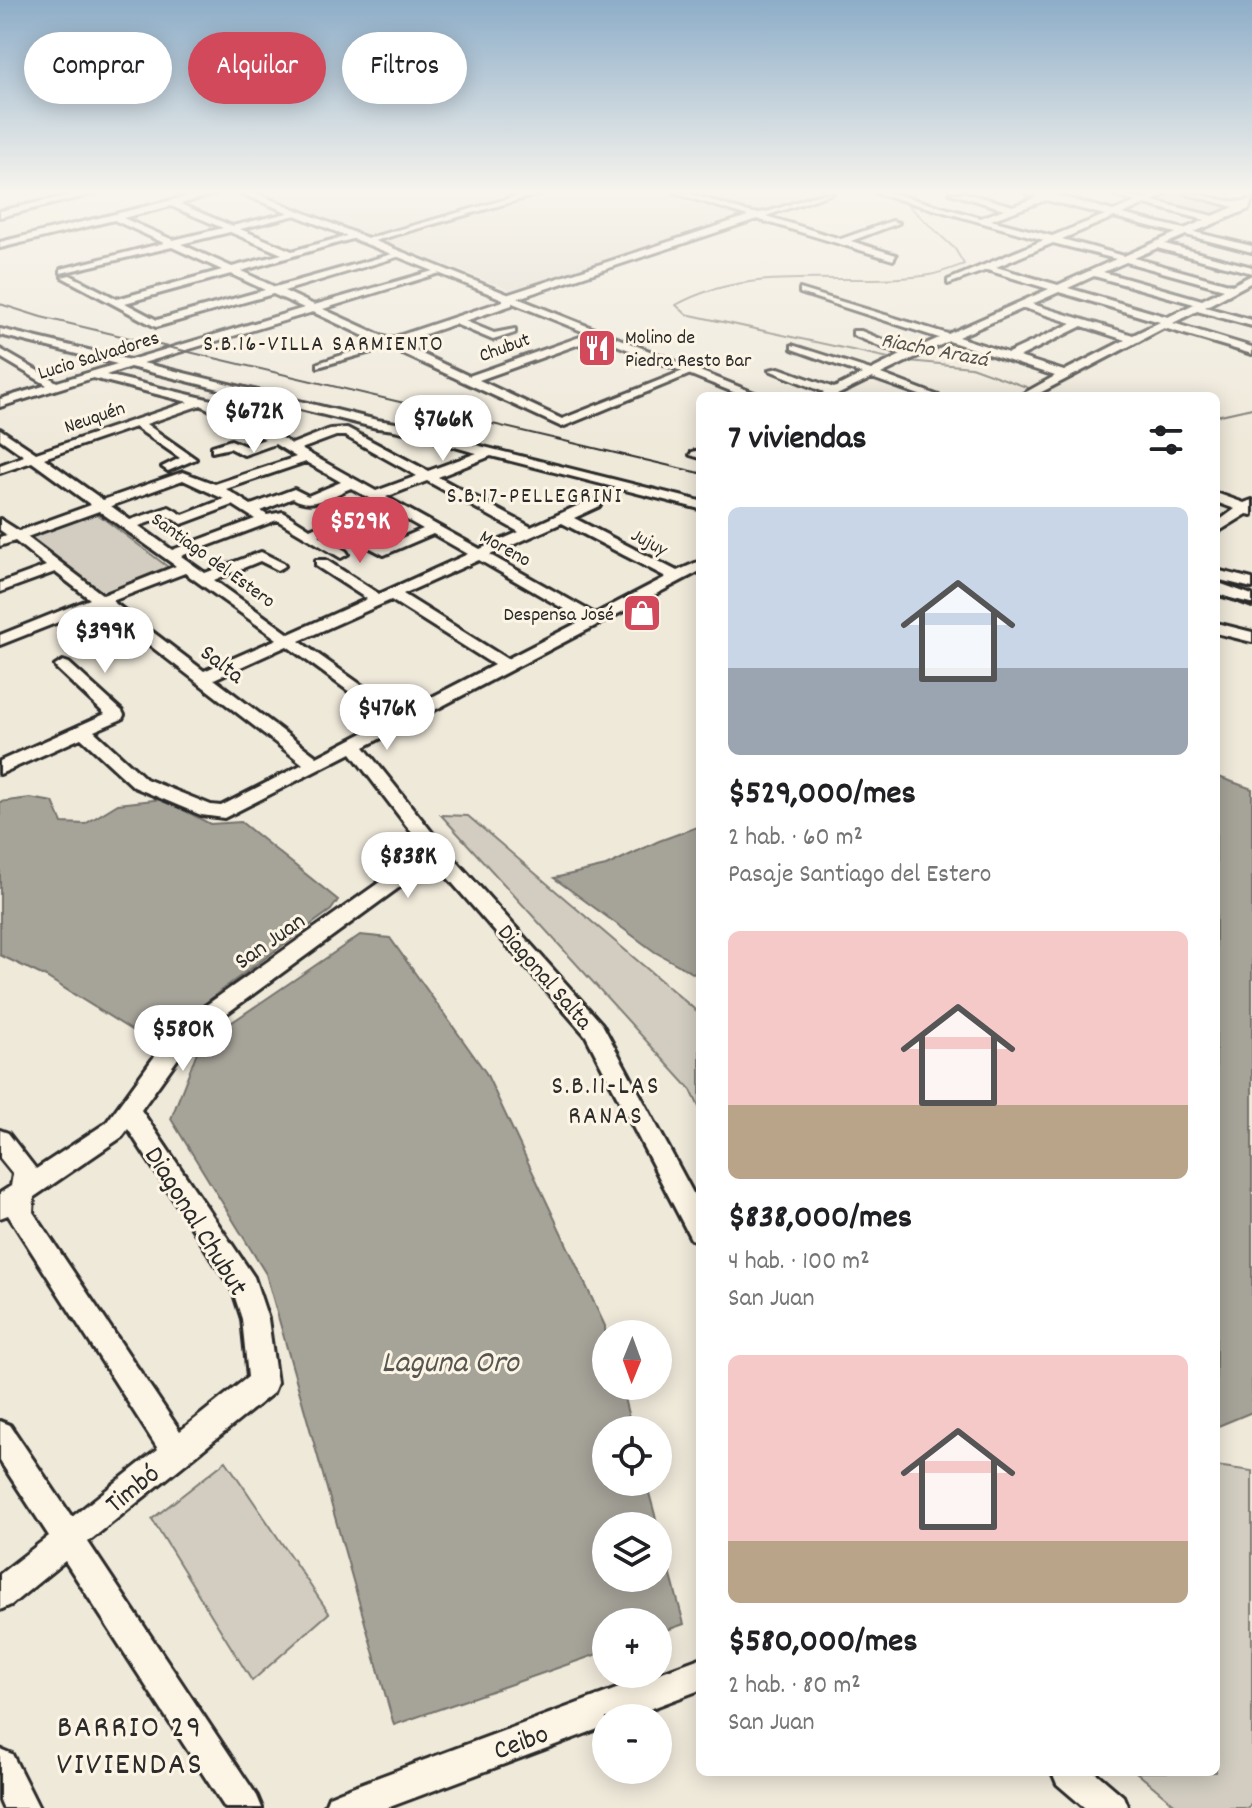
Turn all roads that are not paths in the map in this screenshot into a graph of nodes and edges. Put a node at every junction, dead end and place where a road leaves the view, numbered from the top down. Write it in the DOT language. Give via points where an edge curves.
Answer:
graph roads {
  1 [pos="72,277"];
  2 [pos="206,277"];
  3 [pos="247,277"];
  4 [pos="322,277"];
  5 [pos="416,277"];
  6 [pos="448,277"];
  7 [pos="576,277"];
  8 [pos="962,277"];
  9 [pos="1020,277"];
  10 [pos="1084,277"];
  11 [pos="1108,277"];
  12 [pos="1191,277"];
  13 [pos="1252,278"];
  14 [pos="951,282"];
  15 [pos="1233,288"];
  16 [pos="1059,289"];
  17 [pos="275,291"];
  18 [pos="804,291"];
  19 [pos="508,300"];
  20 [pos="114,303"];
  21 [pos="1025,305"];
  22 [pos="1199,305"];
  23 [pos="312,309"];
  24 [pos="455,320"];
  25 [pos="1082,322"];
  26 [pos="1166,322"];
  27 [pos="1252,323"];
  28 [pos="511,331"];
  29 [pos="0,332"];
  30 [pos="857,333"];
  31 [pos="595,335"];
  32 [pos="950,337"];
  33 [pos="1134,339"];
  34 [pos="387,343"];
  35 [pos="796,347"];
  36 [pos="1252,351"];
  37 [pos="0,352"];
  38 [pos="1009,357"];
  39 [pos="903,358"];
  40 [pos="128,364"];
  41 [pos="322,365"];
  42 [pos="775,370"];
  43 [pos="689,372"];
  44 [pos="871,374"];
  45 [pos="93,375"];
  46 [pos="1064,375"];
  47 [pos="469,380"];
  48 [pos="56,386"];
  49 [pos="733,392"];
  50 [pos="744,392"];
  51 [pos="825,392"];
  52 [pos="834,392"];
  53 [pos="922,392"];
  54 [pos="1032,392"];
  55 [pos="201,401"];
  56 [pos="0,403"];
  57 [pos="137,423"];
  58 [pos="0,433"];
  59 [pos="275,440"];
  60 [pos="514,445"];
  61 [pos="216,449"];
  62 [pos="290,449"];
  63 [pos="491,452"];
  64 [pos="35,458"];
  65 [pos="305,458"];
  66 [pos="168,467"];
  67 [pos="0,469"];
  68 [pos="427,476"];
  69 [pos="351,483"];
  70 [pos="215,488"];
  71 [pos="1220,498"];
  72 [pos="379,499"];
  73 [pos="234,500"];
  74 [pos="595,503"];
  75 [pos="696,504"];
  76 [pos="101,506"];
  77 [pos="1250,508"];
  78 [pos="250,510"];
  79 [pos="562,517"];
  80 [pos="266,520"];
  81 [pos="0,523"];
  82 [pos="129,525"];
  83 [pos="1220,527"];
  84 [pos="434,529"];
  85 [pos="530,532"];
  86 [pos="309,534"];
  87 [pos="17,536"];
  88 [pos="368,541"];
  89 [pos="0,542"];
  90 [pos="171,555"];
  91 [pos="479,555"];
  92 [pos="278,566"];
  93 [pos="56,567"];
  94 [pos="187,567"];
  95 [pos="696,567"];
  96 [pos="677,577"];
  97 [pos="1220,578"];
  98 [pos="204,579"];
  99 [pos="1220,579"];
  100 [pos="1252,584"];
  101 [pos="0,588"];
  102 [pos="1220,589"];
  103 [pos="1252,594"];
  104 [pos="385,597"];
  105 [pos="100,601"];
  106 [pos="1252,601"];
  107 [pos="595,620"];
  108 [pos="1220,629"];
  109 [pos="1252,637"];
  110 [pos="289,639"];
  111 [pos="0,640"];
  112 [pos="63,666"];
  113 [pos="507,666"];
  114 [pos="203,678"];
  115 [pos="401,721"];
  116 [pos="84,731"];
  117 [pos="354,746"];
  118 [pos="316,765"];
  119 [pos="0,768"];
  120 [pos="436,851"];
  121 [pos="128,1110"];
  122 [pos="0,1140"];
  123 [pos="23,1193"];
  124 [pos="0,1207"];
  125 [pos="696,1223"];
  126 [pos="263,1383"];
  127 [pos="0,1435"];
  128 [pos="176,1451"];
  129 [pos="68,1539"];
  130 [pos="0,1594"];
  131 [pos="696,1676"];
  132 [pos="0,1766"];
  133 [pos="1074,1776"];
  134 [pos="362,1804"];
  135 [pos="16,1805"];
  136 [pos="245,1808"];
  137 [pos="1111,1808"];
  1 -- 20 [label="street"];
  2 -- 20 [label="street"];
  3 -- 17 [label="street"];
  4 -- 17 [label="street"];
  5 -- 23 [label="street, Lucio Salvadores"];
  6 -- 19 [label="main road"];
  7 -- 19 [label="street"];
  8 -- 14 [label="street"];
  9 -- 16 [label="street"];
  10 -- 16 [label="street"];
  11 -- 22 [label="street"];
  12 -- 15 [label="street"];
  13 -- 15 [label="street"];
  15 -- 22 [label="street"];
  16 -- 21 [label="street"];
  16 -- 26 [label="street"];
  17 -- 20 [label="street" via="151,323"];
  17 -- 23 [label="street"];
  18 -- 32 [label="street"];
  19 -- 24 [label="street"];
  19 -- 31 [label="main road"];
  21 -- 25 [label="street"];
  21 -- 32 [label="street"];
  22 -- 26 [label="street"];
  22 -- 27 [label="street"];
  23 -- 34 [label="street"];
  23 -- 40 [label="street, Lucio Salvadores"];
  24 -- 28 [label="street" via="493,337"];
  24 -- 34 [label="street"];
  25 -- 33 [label="street"];
  25 -- 38 [label="street"];
  26 -- 33 [label="street"];
  26 -- 36 [label="street"];
  29 -- 40 [label="street"];
  30 -- 39 [label="street"];
  31 -- 43 [label="main road"];
  31 -- 47 [label="street, Chubut"];
  32 -- 38 [label="street"];
  32 -- 39 [label="street"];
  33 -- 46 [label="street"];
  34 -- 41 [label="street"];
  34 -- 47 [label="street"];
  35 -- 44 [label="street"];
  37 -- 48 [label="street"];
  38 -- 46 [label="street"];
  39 -- 44 [label="street"];
  40 -- 45 [label="street, Lucio Salvadores"];
  40 -- 63 [label="street" via="397,425"];
  42 -- 51 [label="street"];
  43 -- 47 [label="street" via="562,423"];
  43 -- 49 [label="main road"];
  43 -- 50 [label="main road"];
  44 -- 52 [label="street"];
  44 -- 53 [label="street"];
  45 -- 48 [label="street, Lucio Salvadores"];
  45 -- 55 [label="street, Moreno"];
  46 -- 54 [label="street"];
  48 -- 56 [label="street, Lucio Salvadores"];
  55 -- 57 [label="street, Neuquén"];
  55 -- 59 [label="street, Moreno"];
  57 -- 64 [label="street, Neuquén"];
  57 -- 66 [label="street" via="190,459"];
  58 -- 64 [label="street, Santiago del Estero"];
  59 -- 61 [label="street" via="244,451 231,444"];
  59 -- 62 [label="street, Moreno"];
  60 -- 63 [label="street"];
  62 -- 65 [label="street, Moreno"];
  62 -- 68 [label="street" via="341,431"];
  63 -- 68 [label="street"];
  63 -- 75 [label="street"];
  64 -- 67 [label="street, Neuquén"];
  64 -- 76 [label="street, Santiago del Estero"];
  65 -- 69 [label="street, Moreno"];
  65 -- 70 [label="street"];
  68 -- 72 [label="street"];
  68 -- 85 [label="street"];
  69 -- 72 [label="street, Moreno"];
  69 -- 78 [label="street" via="307,501 294,493"];
  70 -- 73 [label="street"];
  70 -- 76 [label="street" via="183,476"];
  71 -- 77 [label="street"];
  72 -- 84 [label="street, Moreno"];
  72 -- 86 [label="street"];
  73 -- 78 [label="street"];
  73 -- 82 [label="street" via="182,520 169,511"];
  74 -- 79 [label="street"];
  76 -- 82 [label="street, Santiago del Estero"];
  76 -- 87 [label="street"];
  77 -- 83 [label="street"];
  78 -- 80 [label="street"];
  79 -- 85 [label="street"];
  79 -- 96 [label="street, Jujuy"];
  80 -- 86 [label="street" via="278,515"];
  80 -- 90 [label="street"];
  81 -- 87 [label="street, Salta"];
  82 -- 90 [label="street, Santiago del Estero"];
  84 -- 88 [label="street" via="384,551"];
  84 -- 91 [label="street, Moreno"];
  85 -- 91 [label="street"];
  86 -- 104 [label="street" via="341,554 321,563"];
  87 -- 89 [label="street"];
  87 -- 93 [label="street, Salta"];
  90 -- 94 [label="street, Santiago del Estero"];
  91 -- 104 [label="street"];
  91 -- 107 [label="street, Moreno"];
  92 -- 98 [label="street" via="261,556"];
  93 -- 101 [label="street"];
  93 -- 105 [label="street, Salta"];
  94 -- 98 [label="street, Santiago del Estero"];
  94 -- 105 [label="street"];
  95 -- 96 [label="street"];
  96 -- 107 [label="street"];
  97 -- 100 [label="street"];
  98 -- 110 [label="street, Santiago del Estero"];
  99 -- 103 [label="main road"];
  102 -- 106 [label="main road"];
  104 -- 110 [label="street"];
  104 -- 113 [label="street"];
  105 -- 111 [label="street"];
  105 -- 114 [label="street, Salta"];
  107 -- 113 [label="street"];
  108 -- 109 [label="street"];
  110 -- 114 [label="street"];
  110 -- 115 [label="street, Santiago del Estero"];
  112 -- 116 [label="street" via="116,715"];
  113 -- 115 [label="street"];
  114 -- 118 [label="street, Salta"];
  115 -- 117 [label="street"];
  116 -- 118 [label="street" via="140,783 208,811 224,812"];
  116 -- 119 [label="street"];
  117 -- 118 [label="street"];
  117 -- 120 [label="street, Diagonal Salta"];
  120 -- 121 [label="street, San Juan" via="181,1037"];
  120 -- 125 [label="street, Diagonal Salta" via="594,1030"];
  121 -- 123 [label="street, San Juan" via="114,1130"];
  121 -- 126 [label="street, Diagonal Chubut" via="245,1286"];
  122 -- 123 [label="street" via="25,1172"];
  123 -- 124 [label="street, San Juan"];
  123 -- 128 [label="street" via="20,1214"];
  126 -- 128 [label="street, Timbó"];
  127 -- 129 [label="street"];
  128 -- 129 [label="street, Timbó"];
  129 -- 130 [label="street, Timbó"];
  129 -- 136 [label="street"];
  131 -- 134 [label="street, Ceibo"];
  132 -- 135 [label="street"];
  133 -- 137 [label="street"];
}
